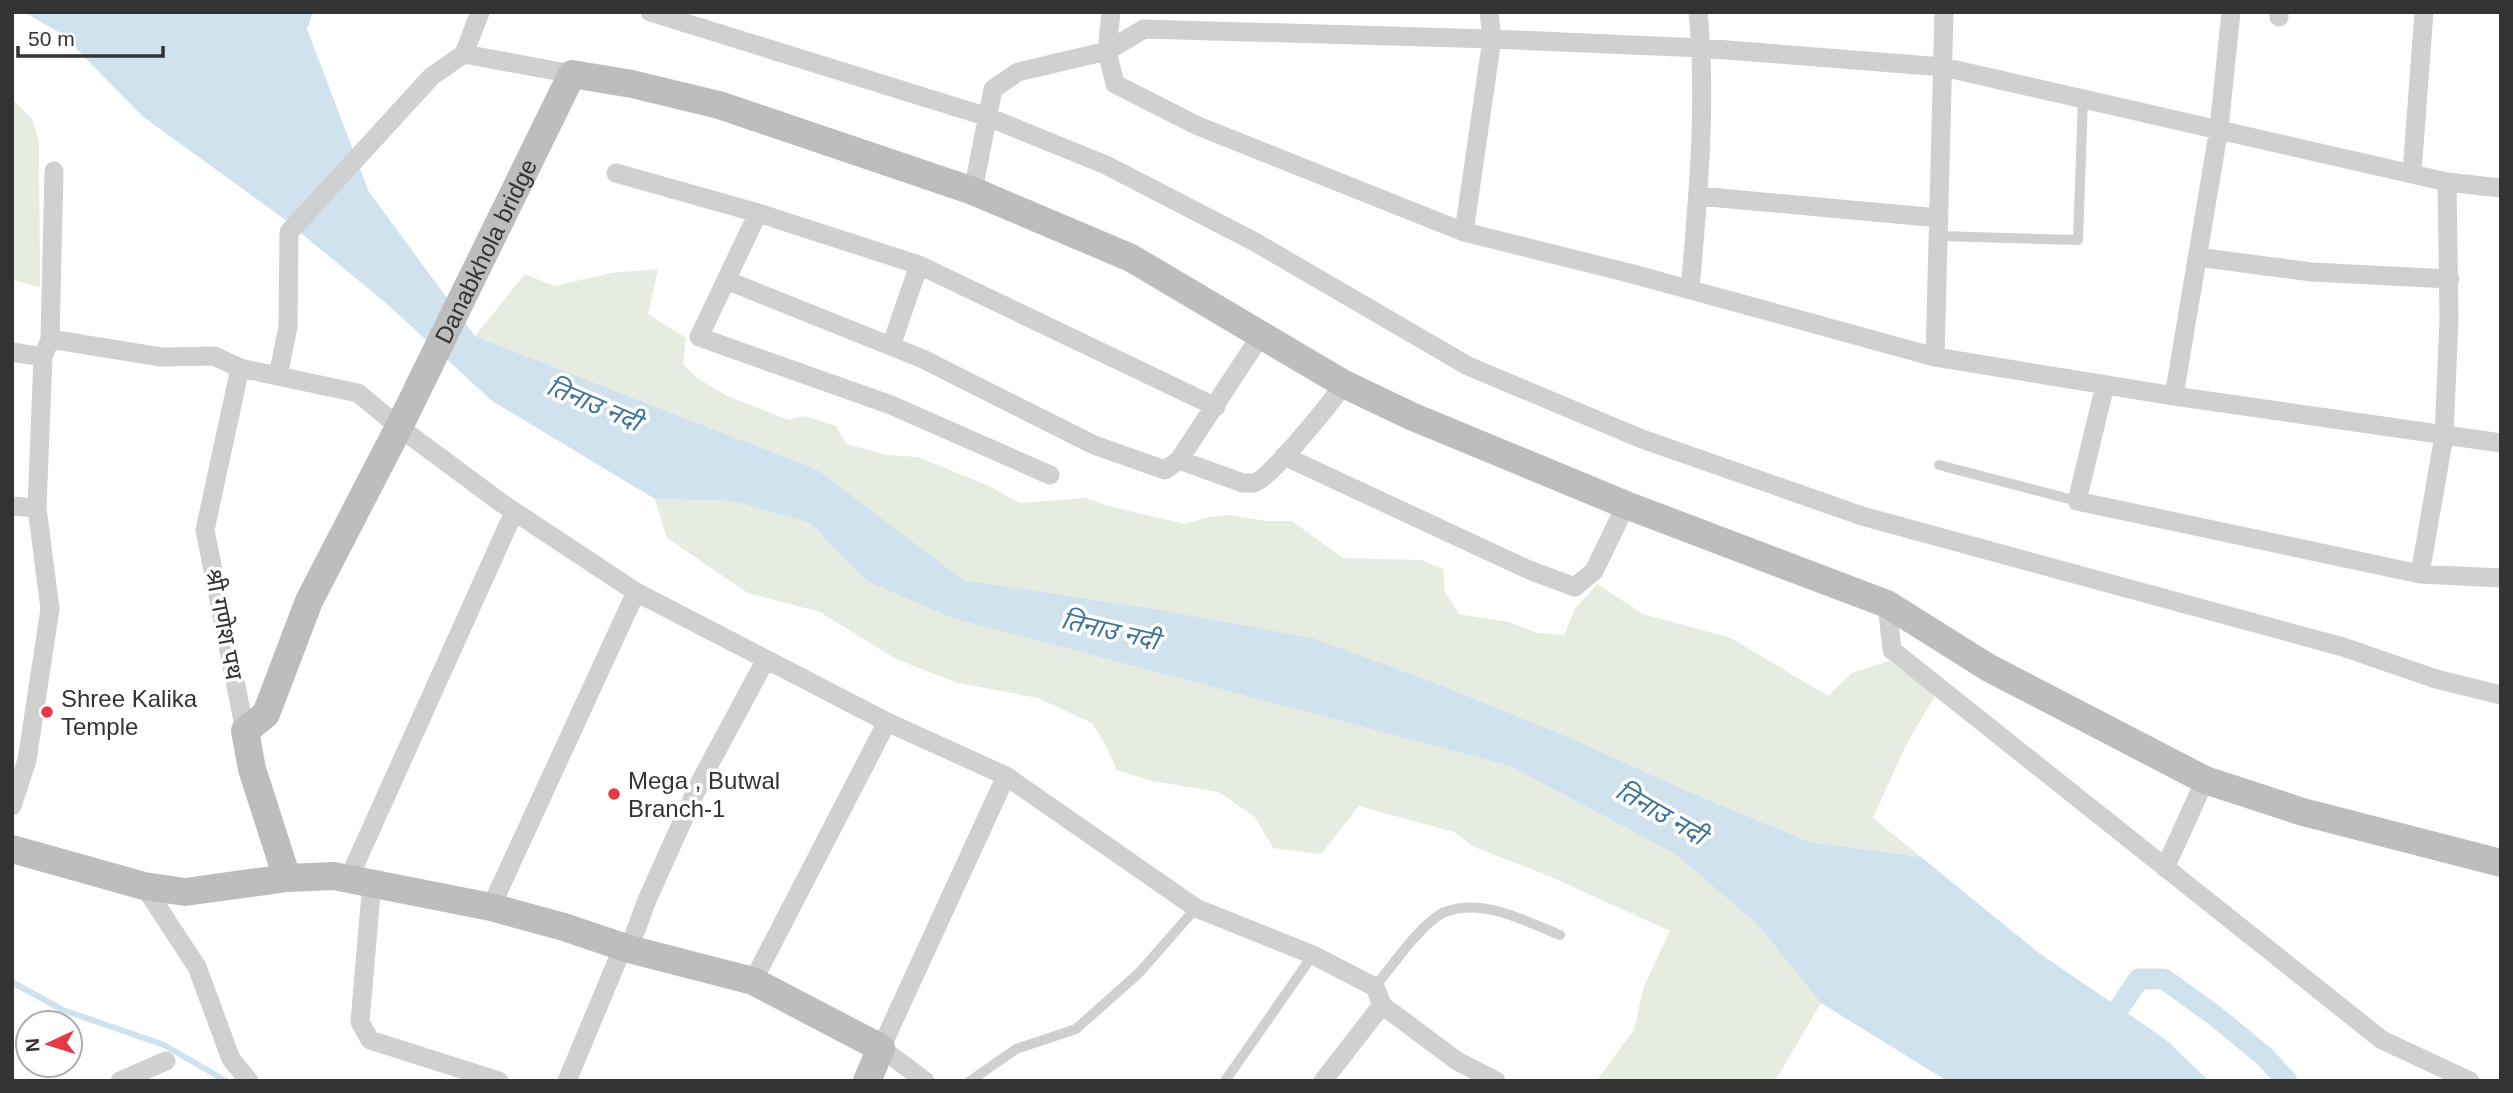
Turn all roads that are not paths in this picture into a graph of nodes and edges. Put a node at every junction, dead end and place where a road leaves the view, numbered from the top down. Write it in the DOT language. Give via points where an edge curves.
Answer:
graph roads {
  1 [pos="481,12"];
  2 [pos="650,12"];
  3 [pos="1111,12"];
  4 [pos="1489,12"];
  5 [pos="1698,12"];
  6 [pos="1944,12"];
  7 [pos="2231,12"];
  8 [pos="2424,12"];
  9 [pos="1492,39"];
  10 [pos="1702,48"];
  11 [pos="1107,51"];
  12 [pos="464,54"];
  13 [pos="1942,67"];
  14 [pos="572,74"];
  15 [pos="2083,98"];
  16 [pos="988,117"];
  17 [pos="2219,128"];
  18 [pos="54,171"];
  19 [pos="616,173"];
  20 [pos="2412,173"];
  21 [pos="2447,182"];
  22 [pos="2501,188"];
  23 [pos="973,191"];
  24 [pos="1698,195"];
  25 [pos="758,213"];
  26 [pos="1938,227"];
  27 [pos="1464,232"];
  28 [pos="2197,257"];
  29 [pos="919,265"];
  30 [pos="2450,279"];
  31 [pos="726,280"];
  32 [pos="1690,290"];
  33 [pos="1261,335"];
  34 [pos="891,346"];
  35 [pos="47,348"];
  36 [pos="12,352"];
  37 [pos="1935,356"];
  38 [pos="240,368"];
  39 [pos="278,376"];
  40 [pos="1344,384"];
  41 [pos="2105,385"];
  42 [pos="2174,396"];
  43 [pos="1216,407"];
  44 [pos="399,427"];
  45 [pos="2444,436"];
  46 [pos="2501,443"];
  47 [pos="1284,456"];
  48 [pos="1179,460"];
  49 [pos="1939,465"];
  50 [pos="1050,475"];
  51 [pos="2077,500"];
  52 [pos="1626,505"];
  53 [pos="12,506"];
  54 [pos="37,508"];
  55 [pos="514,512"];
  56 [pos="2420,574"];
  57 [pos="2501,578"];
  58 [pos="636,592"];
  59 [pos="1887,604"];
  60 [pos="765,661"];
  61 [pos="2501,695"];
  62 [pos="887,722"];
  63 [pos="245,730"];
  64 [pos="1006,776"];
  65 [pos="2205,780"];
  66 [pos="12,806"];
  67 [pos="12,849"];
  68 [pos="2501,863"];
  69 [pos="2165,867"];
  70 [pos="287,878"];
  71 [pos="360,880"];
  72 [pos="144,886"];
  73 [pos="491,907"];
  74 [pos="1196,908"];
  75 [pos="1560,935"];
  76 [pos="626,948"];
  77 [pos="1312,955"];
  78 [pos="753,981"];
  79 [pos="1378,996"];
  80 [pos="881,1048"];
  81 [pos="166,1061"];
  82 [pos="120,1081"];
  83 [pos="249,1081"];
  84 [pos="499,1081"];
  85 [pos="567,1081"];
  86 [pos="867,1081"];
  87 [pos="925,1081"];
  88 [pos="970,1081"];
  89 [pos="1225,1081"];
  90 [pos="1323,1081"];
  91 [pos="1496,1081"];
  92 [pos="2470,1081"];
  1 -- 12 [label="street"];
  2 -- 16 [label="street"];
  3 -- 11 [label="street"];
  4 -- 9 [label="street"];
  5 -- 10 [label="street"];
  6 -- 13 [label="street"];
  7 -- 17 [label="street"];
  8 -- 20 [label="street"];
  9 -- 10 [label="street"];
  9 -- 11 [label="street" via="1144,29"];
  9 -- 27 [label="street"];
  10 -- 13 [label="street"];
  10 -- 24 [label="street"];
  11 -- 16 [label="street" via="1018,72 993,89"];
  11 -- 27 [label="street" via="1115,84 1198,126"];
  12 -- 14 [label="street"];
  12 -- 39 [label="street" via="432,76 289,232 288,327"];
  13 -- 15 [label="street"];
  13 -- 26 [label="street"];
  14 -- 23 [label="main road" via="719,105"];
  14 -- 44 [label="main road, Danabkhola bridge"];
  15 -- 17 [label="street"];
  15 -- 26 [label="lane" via="2078,240"];
  16 -- 23 [label="street"];
  16 -- 61 [label="street" via="1105,165 1255,242 1468,366 1642,439 1862,516"];
  17 -- 20 [label="street"];
  17 -- 28 [label="street"];
  18 -- 35 [label="street"];
  19 -- 25 [label="street"];
  20 -- 21 [label="street"];
  21 -- 22 [label="street"];
  21 -- 30 [label="street"];
  23 -- 33 [label="main road" via="1131,258"];
  24 -- 26 [label="street"];
  24 -- 32 [label="street"];
  25 -- 29 [label="street"];
  25 -- 31 [label="street"];
  26 -- 37 [label="street"];
  27 -- 32 [label="street"];
  28 -- 30 [label="street" via="2312,272"];
  28 -- 42 [label="street"];
  29 -- 34 [label="street"];
  29 -- 43 [label="street"];
  30 -- 45 [label="street"];
  31 -- 34 [label="street"];
  31 -- 50 [label="street" via="699,337 891,405"];
  32 -- 37 [label="street"];
  33 -- 40 [label="main road"];
  33 -- 43 [label="street"];
  34 -- 48 [label="street" via="1094,444 1165,470"];
  35 -- 36 [label="street"];
  35 -- 38 [label="street" via="161,357 214,356"];
  35 -- 54 [label="street"];
  37 -- 41 [label="street"];
  38 -- 39 [label="street"];
  38 -- 63 [label="street, श्री गणेश पथ" via="205,530"];
  39 -- 44 [label="street" via="358,393"];
  40 -- 47 [label="street"];
  40 -- 52 [label="main road"];
  41 -- 42 [label="street"];
  41 -- 51 [label="street"];
  42 -- 45 [label="street"];
  43 -- 48 [label="street"];
  44 -- 55 [label="street"];
  44 -- 63 [label="main road, Danabkhola bridge" via="309,601 266,713"];
  45 -- 46 [label="street"];
  45 -- 56 [label="street"];
  47 -- 48 [label="street" via="1254,483"];
  47 -- 52 [label="street" via="1574,587 1594,571"];
  49 -- 51 [label="lane"];
  51 -- 56 [label="street"];
  52 -- 59 [label="main road"];
  53 -- 54 [label="street"];
  54 -- 66 [label="street" via="50,609 27,760"];
  55 -- 58 [label="street"];
  55 -- 71 [label="street"];
  56 -- 57 [label="street"];
  58 -- 60 [label="street"];
  58 -- 73 [label="street"];
  59 -- 65 [label="main road" via="1989,668"];
  59 -- 69 [label="street" via="1892,650"];
  60 -- 62 [label="street"];
  60 -- 76 [label="street" via="701,780"];
  62 -- 64 [label="street"];
  62 -- 78 [label="street"];
  63 -- 70 [label="main road, श्री गणेश पथ" via="252,769"];
  64 -- 74 [label="street"];
  64 -- 80 [label="street"];
  65 -- 68 [label="main road" via="2303,812"];
  65 -- 69 [label="street"];
  67 -- 72 [label="main road"];
  69 -- 92 [label="street" via="2382,1040"];
  70 -- 71 [label="main road"];
  70 -- 72 [label="main road" via="185,892"];
  71 -- 73 [label="main road"];
  71 -- 84 [label="street" via="360,1023 370,1040"];
  72 -- 83 [label="street" via="197,967 231,1059"];
  73 -- 76 [label="main road"];
  74 -- 77 [label="street"];
  74 -- 88 [label="lane" via="1139,973 1076,1029 1016,1049"];
  75 -- 79 [label="lane" via="1507,914 1470,907 1444,912 1418,935"];
  76 -- 78 [label="main road"];
  76 -- 85 [label="street"];
  77 -- 79 [label="street"];
  77 -- 89 [label="lane"];
  78 -- 80 [label="main road"];
  79 -- 90 [label="street"];
  79 -- 91 [label="street" via="1457,1061"];
  80 -- 86 [label="main road"];
  80 -- 87 [label="street"];
  81 -- 82 [label="street"];
}
